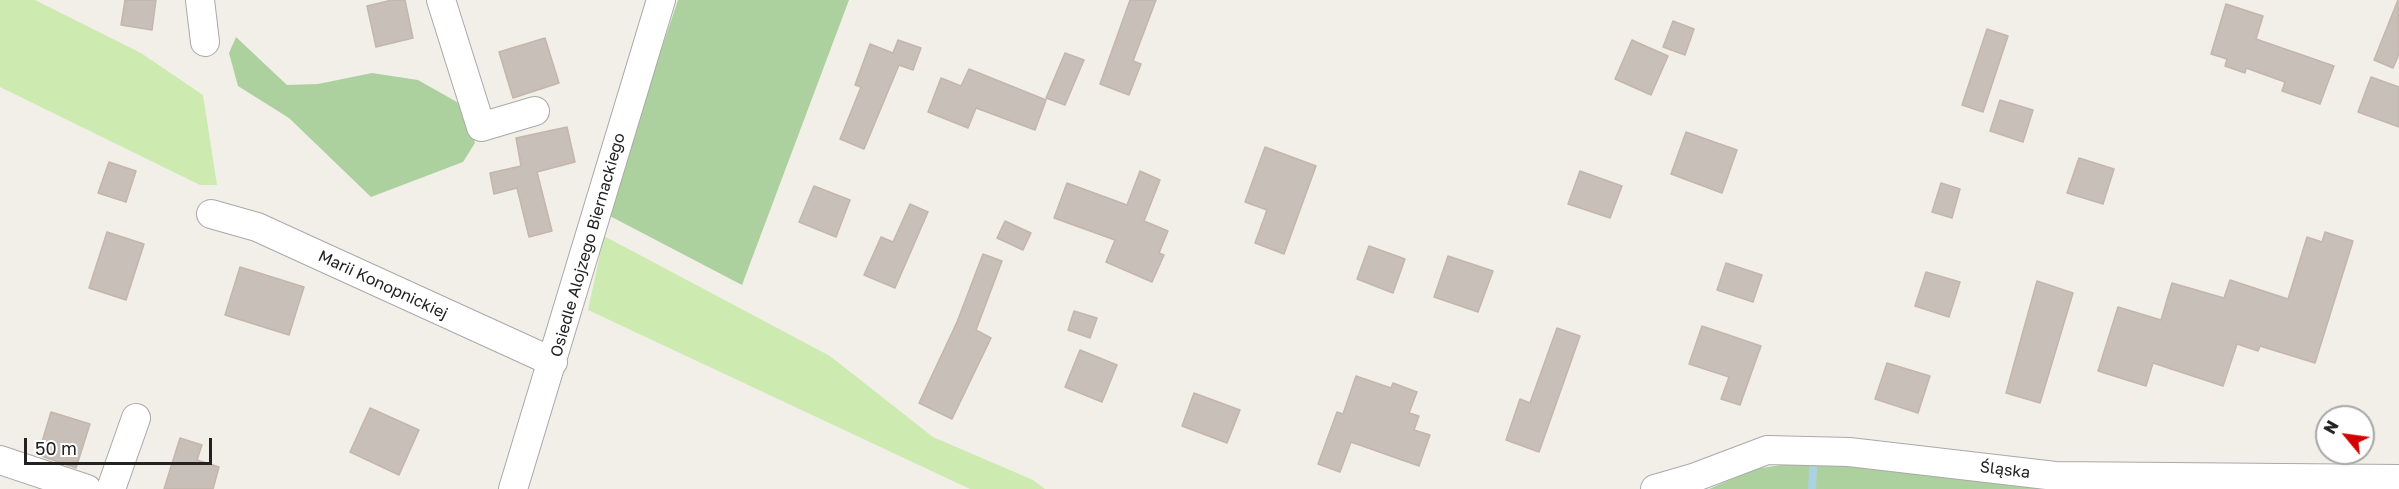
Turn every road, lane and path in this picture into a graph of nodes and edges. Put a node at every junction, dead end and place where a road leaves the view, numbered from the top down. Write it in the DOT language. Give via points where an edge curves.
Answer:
graph roads {
  1 [pos="200,0"];
  2 [pos="441,0"];
  3 [pos="661,0"];
  4 [pos="205,42"];
  5 [pos="535,111"];
  6 [pos="211,214"];
  7 [pos="553,362"];
  8 [pos="136,418"];
  9 [pos="0,460"];
  10 [pos="2399,479"];
  11 [pos="87,489"];
  12 [pos="111,489"];
  13 [pos="513,489"];
  14 [pos="1655,489"];
  1 -- 4 [label="street"];
  2 -- 5 [label="street" via="481,127"];
  3 -- 7 [label="street, Osiedle Alojzego Biernackiego"];
  6 -- 7 [label="street, Marii Konopnickiej" via="257,227"];
  7 -- 13 [label="street, Osiedle Alojzego Biernackiego"];
  8 -- 12 [label="street"];
  9 -- 11 [label="street"];
  10 -- 14 [label="street, Śląska" via="2055,476 1849,452 1767,450"];
}
